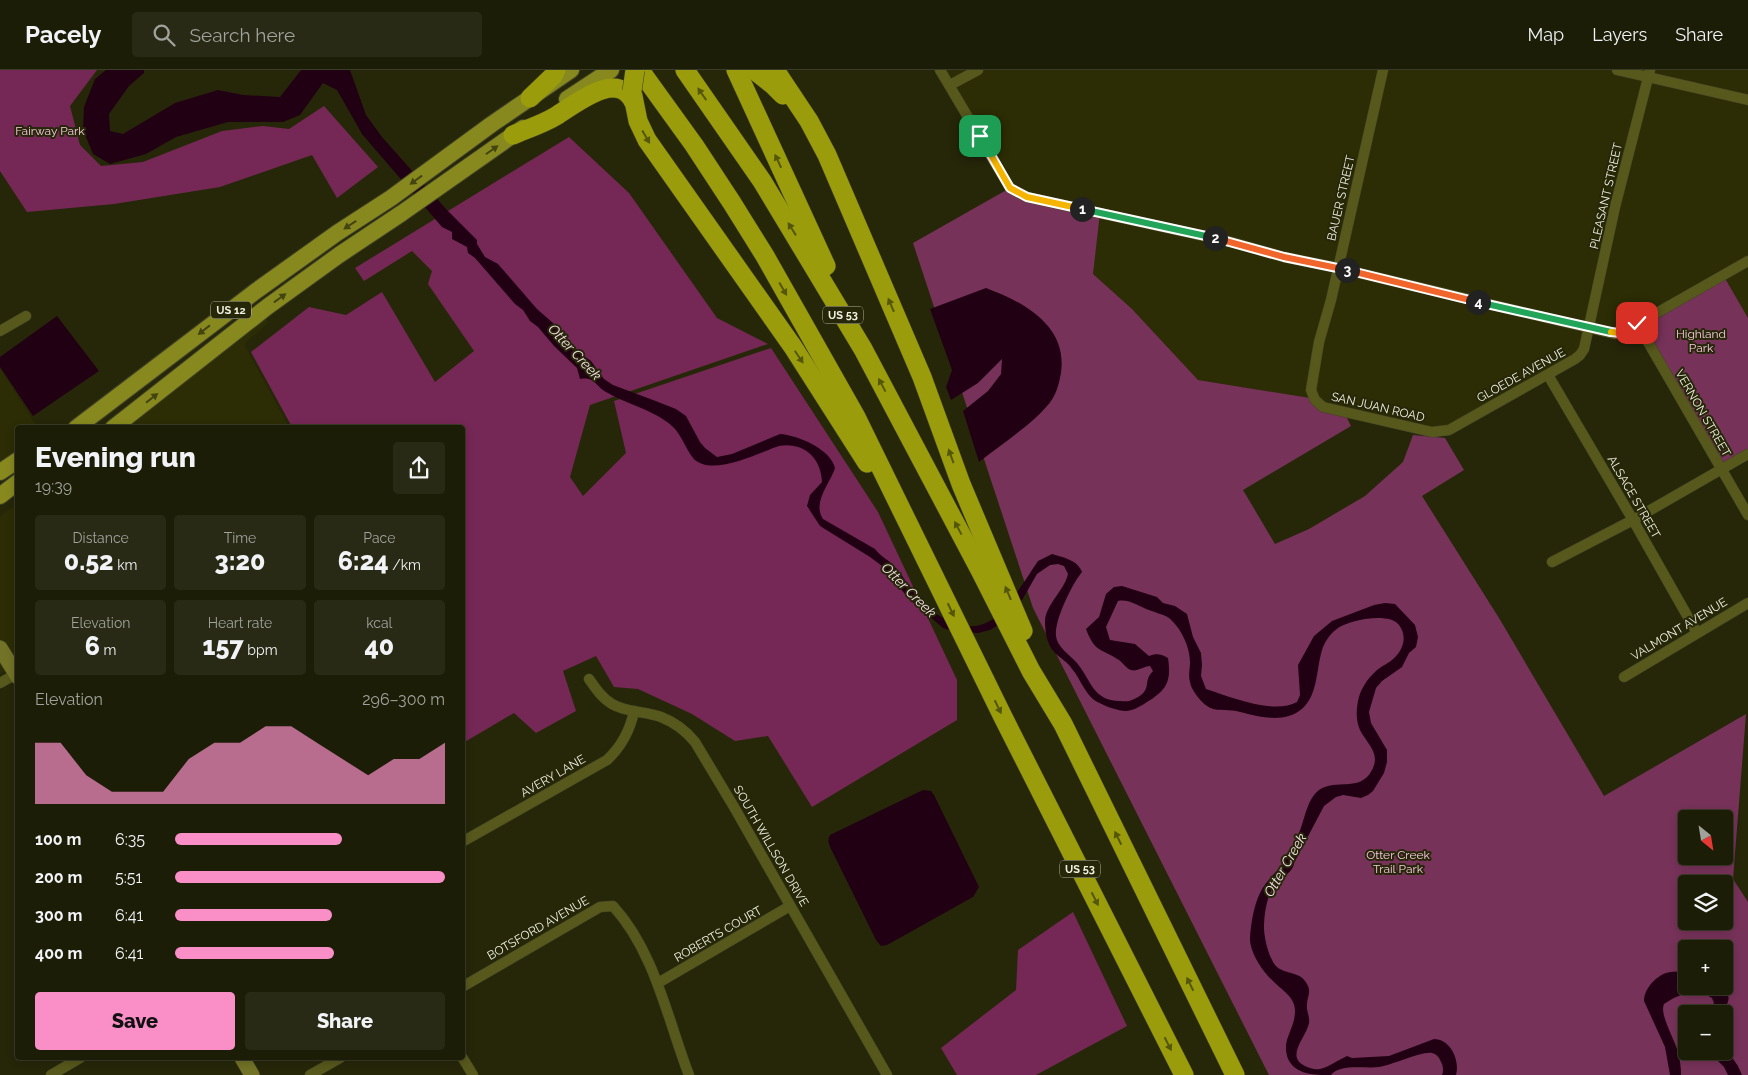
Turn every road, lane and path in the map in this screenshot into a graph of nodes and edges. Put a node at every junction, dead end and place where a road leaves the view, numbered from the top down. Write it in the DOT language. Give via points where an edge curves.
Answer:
graph roads {
  1 [pos="556,70"];
  2 [pos="571,70"];
  3 [pos="685,70"];
  4 [pos="736,70"];
  5 [pos="754,70"];
  6 [pos="774,70"];
  7 [pos="940,70"];
  8 [pos="978,70"];
  9 [pos="1383,70"];
  10 [pos="1617,70"];
  11 [pos="609,71"];
  12 [pos="1649,74"];
  13 [pos="636,85"];
  14 [pos="950,85"];
  15 [pos="530,98"];
  16 [pos="1748,100"];
  17 [pos="513,135"];
  18 [pos="837,178"];
  19 [pos="1748,261"];
  20 [pos="1338,268"];
  21 [pos="26,316"];
  22 [pos="1637,323"];
  23 [pos="1590,328"];
  24 [pos="0,331"];
  25 [pos="863,349"];
  26 [pos="1548,375"];
  27 [pos="134,384"];
  28 [pos="1311,390"];
  29 [pos="112,400"];
  30 [pos="69,425"];
  31 [pos="80,425"];
  32 [pos="92,425"];
  33 [pos="117,425"];
  34 [pos="1449,430"];
  35 [pos="1748,454"];
  36 [pos="15,462"];
  37 [pos="1722,469"];
  38 [pos="0,472"];
  39 [pos="15,472"];
  40 [pos="0,482"];
  41 [pos="15,484"];
  42 [pos="0,496"];
  43 [pos="15,498"];
  44 [pos="0,508"];
  45 [pos="1748,515"];
  46 [pos="1633,520"];
  47 [pos="1552,562"];
  48 [pos="929,567"];
  49 [pos="988,569"];
  50 [pos="1748,603"];
  51 [pos="1697,633"];
  52 [pos="0,648"];
  53 [pos="15,671"];
  54 [pos="15,675"];
  55 [pos="1624,677"];
  56 [pos="589,679"];
  57 [pos="0,683"];
  58 [pos="634,711"];
  59 [pos="465,840"];
  60 [pos="790,906"];
  61 [pos="658,983"];
  62 [pos="465,985"];
  63 [pos="77,1060"];
  64 [pos="243,1060"];
  65 [pos="336,1060"];
  66 [pos="464,1060"];
  67 [pos="52,1075"];
  68 [pos="252,1075"];
  69 [pos="310,1075"];
  70 [pos="473,1075"];
  71 [pos="689,1075"];
  72 [pos="886,1075"];
  73 [pos="1184,1075"];
  74 [pos="1235,1075"];
  1 -- 15 [label="highway"];
  2 -- 15 [label="main road, US 12"];
  25 -- 3 [label="highway, US 53, one-way" via="762,181"];
  25 -- 4 [label="highway, one-way"];
  5 -- 18 [label="highway" via="773,85 793,108"];
  6 -- 18 [label="highway" via="809,121"];
  7 -- 14 [label="street"];
  8 -- 14 [label="street"];
  9 -- 20 [label="street, BAUER STREET"];
  10 -- 12 [label="street"];
  11 -- 17 [label="main road, US 12"];
  12 -- 16 [label="street"];
  12 -- 23 [label="street, PLEASANT STREET"];
  13 -- 17 [label="highway" via="628,92 614,84 603,86 547,121"];
  13 -- 48 [label="highway, US 53, one-way" via="699,154 765,256 856,417"];
  13 -- 48 [label="highway, one-way" via="640,128 647,140 793,347"];
  14 -- 20 [label="street" via="1010,188 1027,197"];
  15 -- 27 [label="main road, US 12, one-way" via="256,291"];
  33 -- 17 [label="main road, US 12, one-way" via="267,307"];
  49 -- 18 [label="highway, one-way" via="922,377"];
  19 -- 22 [label="street"];
  20 -- 23 [label="street"];
  20 -- 28 [label="street, BAUER STREET" via="1319,342"];
  21 -- 24 [label="street"];
  22 -- 23 [label="street" via="1615,334"];
  22 -- 37 [label="street, VERNON STREET"];
  23 -- 26 [label="street, GLOEDE AVENUE" via="1580,355"];
  49 -- 25 [label="highway, US 53, one-way"];
  26 -- 34 [label="street, GLOEDE AVENUE"];
  26 -- 46 [label="street, ALSACE STREET"];
  27 -- 29 [label="main road, US 12"];
  27 -- 32 [label="main road"];
  28 -- 34 [label="street, SAN JUAN ROAD" via="1314,400 1323,407 1432,432"];
  29 -- 30 [label="main road"];
  29 -- 31 [label="main road, US 12"];
  35 -- 37 [label="street"];
  36 -- 38 [label="main road"];
  37 -- 45 [label="street, VERNON STREET"];
  37 -- 46 [label="street"];
  39 -- 40 [label="main road"];
  41 -- 42 [label="main road"];
  43 -- 44 [label="main road"];
  46 -- 47 [label="street"];
  46 -- 51 [label="street, ALSACE STREET"];
  48 -- 73 [label="highway, US 53, one-way"];
  74 -- 49 [label="highway, one-way" via="1035,671"];
  50 -- 51 [label="street, VALMONT AVENUE"];
  51 -- 55 [label="street, VALMONT AVENUE"];
  52 -- 53 [label="street"];
  54 -- 57 [label="street"];
  56 -- 58 [label="street, SOUTH WILLSON DRIVE" via="606,700 622,709"];
  58 -- 59 [label="street, AVERY LANE" via="622,744 607,760"];
  58 -- 60 [label="street, SOUTH WILLSON DRIVE" via="660,717 688,733"];
  60 -- 61 [label="street, ROBERTS COURT"];
  60 -- 72 [label="street, SOUTH WILLSON DRIVE"];
  61 -- 62 [label="street, BOTSFORD AVENUE" via="627,922 613,906 600,907"];
  61 -- 71 [label="street"];
  63 -- 67 [label="street"];
  64 -- 68 [label="street"];
  65 -- 69 [label="street"];
  66 -- 70 [label="street"];
}
